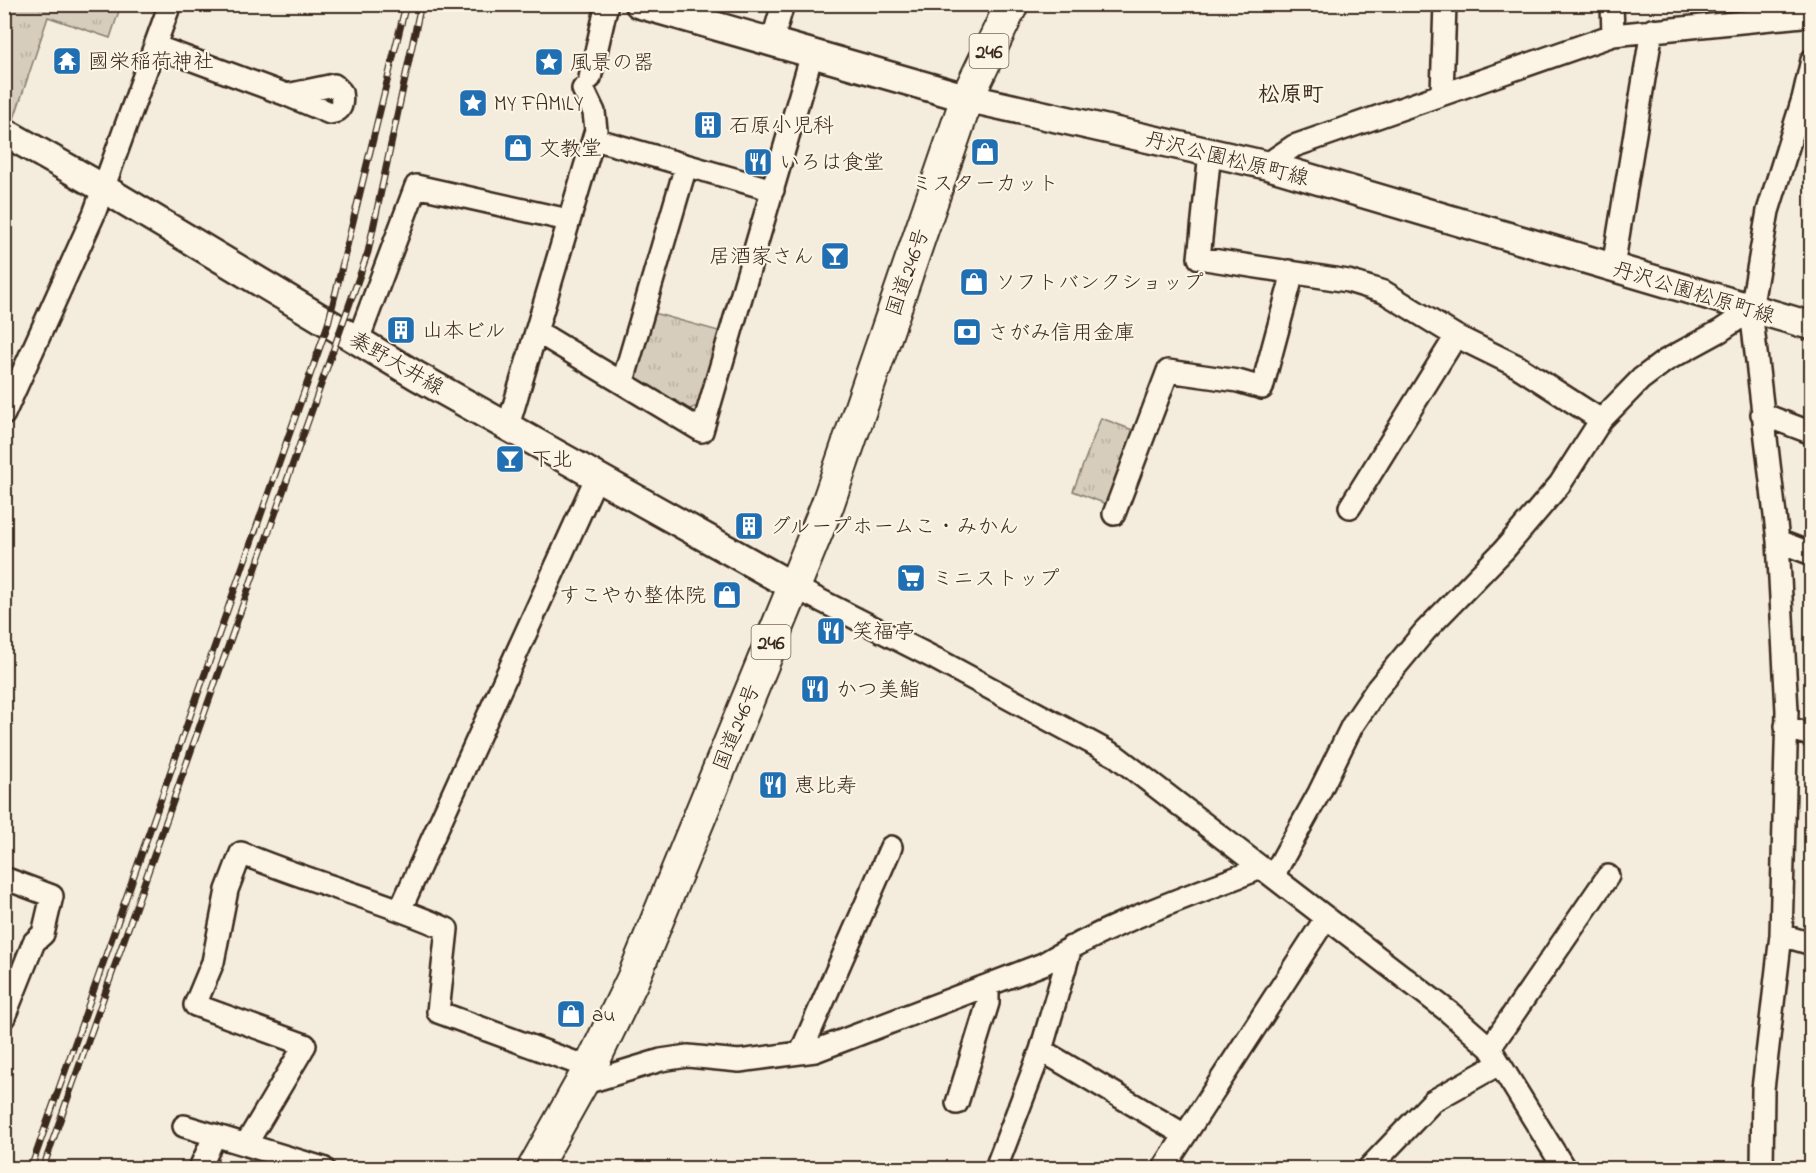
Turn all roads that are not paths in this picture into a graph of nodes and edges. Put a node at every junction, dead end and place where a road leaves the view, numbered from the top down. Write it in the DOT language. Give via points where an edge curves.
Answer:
graph roads {
  1 [pos="170,4"];
  2 [pos="607,4"];
  3 [pos="639,4"];
  4 [pos="783,4"];
  5 [pos="1012,4"];
  6 [pos="1446,4"];
  7 [pos="1612,4"];
  8 [pos="1812,15"];
  9 [pos="1652,30"];
  10 [pos="1613,35"];
  11 [pos="772,42"];
  12 [pos="155,46"];
  13 [pos="812,54"];
  14 [pos="1812,60"];
  15 [pos="1442,93"];
  16 [pos="287,95"];
  17 [pos="967,98"];
  18 [pos="1807,100"];
  19 [pos="4,132"];
  20 [pos="594,139"];
  21 [pos="1210,152"];
  22 [pos="1266,165"];
  23 [pos="686,166"];
  24 [pos="103,188"];
  25 [pos="773,190"];
  26 [pos="568,220"];
  27 [pos="1613,267"];
  28 [pos="1289,271"];
  29 [pos="1751,310"];
  30 [pos="1812,326"];
  31 [pos="536,331"];
  32 [pos="1456,336"];
  33 [pos="358,340"];
  34 [pos="623,381"];
  35 [pos="4,414"];
  36 [pos="1762,414"];
  37 [pos="1601,420"];
  38 [pos="508,426"];
  39 [pos="1812,433"];
  40 [pos="597,476"];
  41 [pos="1350,507"];
  42 [pos="1114,514"];
  43 [pos="1778,541"];
  44 [pos="1812,554"];
  45 [pos="794,588"];
  46 [pos="1786,726"];
  47 [pos="1812,736"];
  48 [pos="891,847"];
  49 [pos="1267,872"];
  50 [pos="1608,876"];
  51 [pos="4,878"];
  52 [pos="400,908"];
  53 [pos="1326,918"];
  54 [pos="1781,935"];
  55 [pos="1812,944"];
  56 [pos="1071,947"];
  57 [pos="988,985"];
  58 [pos="4,1017"];
  59 [pos="1041,1050"];
  60 [pos="801,1052"];
  61 [pos="1494,1056"];
  62 [pos="586,1076"];
  63 [pos="957,1103"];
  64 [pos="184,1126"];
  65 [pos="1183,1134"];
  66 [pos="215,1135"];
  67 [pos="246,1144"];
  68 [pos="1165,1166"];
  69 [pos="200,1168"];
  70 [pos="323,1168"];
  71 [pos="534,1168"];
  72 [pos="996,1168"];
  73 [pos="1369,1168"];
  74 [pos="1564,1168"];
  75 [pos="1762,1168"];
  1 -- 12 [label="street"];
  2 -- 20 [label="street" via="586,84 594,112"];
  3 -- 11 [label="main road, 丹沢公園松原町線"];
  4 -- 11 [label="street"];
  5 -- 17 [label="highway, 国道246号 / 246"];
  6 -- 15 [label="street"];
  7 -- 10 [label="street"];
  8 -- 9 [label="street"];
  9 -- 10 [label="street"];
  9 -- 27 [label="street"];
  10 -- 15 [label="street"];
  11 -- 13 [label="main road, 丹沢公園松原町線"];
  12 -- 16 [label="street"];
  12 -- 24 [label="street"];
  13 -- 17 [label="main road, 丹沢公園松原町線"];
  13 -- 25 [label="street"];
  14 -- 18 [label="street"];
  15 -- 22 [label="street" via="1294,146"];
  17 -- 21 [label="main road, 丹沢公園松原町線"];
  17 -- 45 [label="highway, 国道246号 / 246" via="827,506"];
  18 -- 29 [label="street" via="1768,211"];
  19 -- 24 [label="main road, 秦野大井線"];
  20 -- 23 [label="street"];
  20 -- 26 [label="street"];
  21 -- 22 [label="main road, 丹沢公園松原町線"];
  21 -- 28 [label="street" via="1199,258"];
  22 -- 27 [label="main road, 丹沢公園松原町線"];
  23 -- 25 [label="street"];
  23 -- 34 [label="street"];
  24 -- 33 [label="main road, 秦野大井線"];
  24 -- 35 [label="street"];
  25 -- 34 [label="street" via="702,431"];
  26 -- 31 [label="street"];
  26 -- 33 [label="street" via="416,186"];
  27 -- 29 [label="main road, 丹沢公園松原町線"];
  28 -- 32 [label="street" via="1348,280 1384,292"];
  28 -- 42 [label="street" via="1290,284 1262,388 1168,371"];
  29 -- 30 [label="main road, 丹沢公園松原町線"];
  29 -- 36 [label="street"];
  29 -- 37 [label="street" via="1665,361 1641,379"];
  31 -- 34 [label="street"];
  31 -- 38 [label="street"];
  32 -- 37 [label="street" via="1517,366"];
  32 -- 41 [label="street"];
  33 -- 38 [label="main road, 秦野大井線"];
  36 -- 39 [label="street"];
  36 -- 43 [label="street"];
  37 -- 49 [label="street" via="1560,484 1377,689 1352,726 1320,793"];
  38 -- 40 [label="main road, 秦野大井線"];
  40 -- 45 [label="main road, 秦野大井線"];
  40 -- 52 [label="street"];
  43 -- 44 [label="street"];
  43 -- 46 [label="street"];
  45 -- 49 [label="street" via="1116,756"];
  45 -- 62 [label="highway, 国道246号 / 246" via="633,979"];
  46 -- 47 [label="street"];
  46 -- 54 [label="street"];
  48 -- 60 [label="street"];
  49 -- 53 [label="street"];
  49 -- 56 [label="street" via="1131,919"];
  50 -- 61 [label="street"];
  51 -- 58 [label="street" via="52,896 43,934 34,942"];
  52 -- 62 [label="street" via="447,928 438,1012"];
  52 -- 67 [label="street" via="287,873 241,853 227,890 213,962 195,1005 305,1045"];
  53 -- 61 [label="street" via="1449,1012"];
  53 -- 65 [label="street"];
  54 -- 55 [label="street"];
  54 -- 75 [label="street" via="1763,1089"];
  56 -- 57 [label="street" via="1043,964"];
  56 -- 59 [label="street"];
  57 -- 60 [label="street" via="815,1051"];
  57 -- 63 [label="street" via="988,1003 959,1070"];
  59 -- 65 [label="street"];
  59 -- 72 [label="street"];
  60 -- 62 [label="street" via="739,1061 688,1056"];
  61 -- 73 [label="street" via="1433,1101"];
  61 -- 74 [label="street"];
  62 -- 71 [label="highway, 国道246号 / 246"];
  64 -- 66 [label="street"];
  65 -- 68 [label="street"];
  66 -- 67 [label="street"];
  66 -- 69 [label="street"];
  67 -- 70 [label="street"];
}
